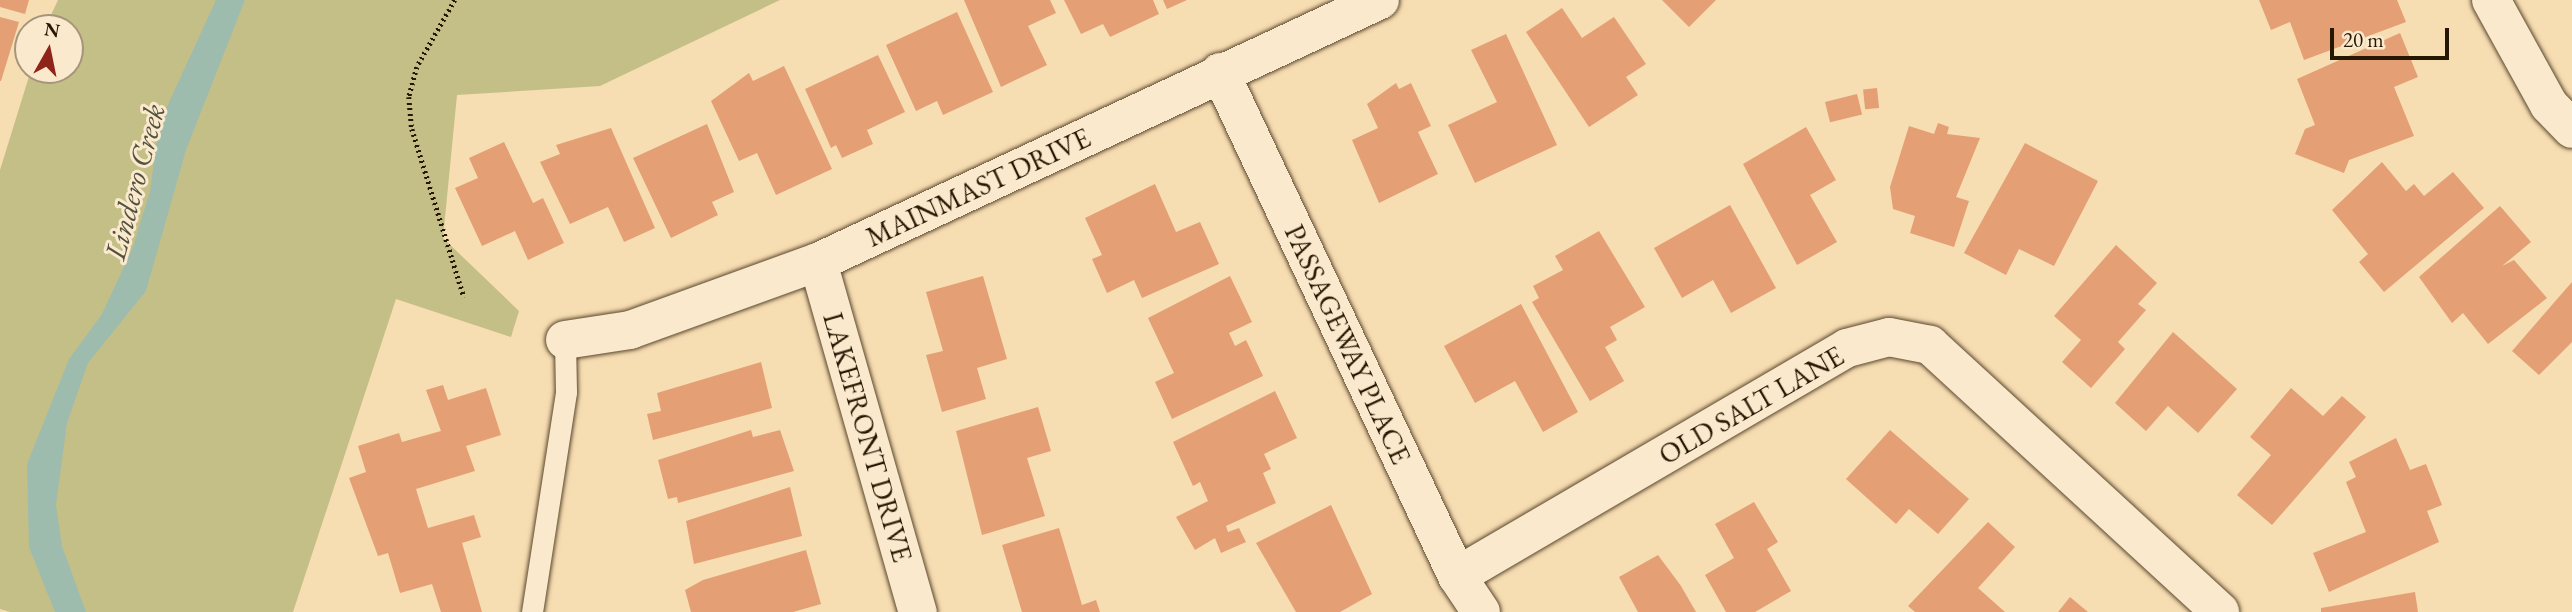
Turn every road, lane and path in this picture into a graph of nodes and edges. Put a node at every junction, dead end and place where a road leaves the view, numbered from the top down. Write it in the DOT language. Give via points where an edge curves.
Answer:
graph roads {
  1 [pos="455,0"];
  2 [pos="1380,0"];
  3 [pos="2491,0"];
  4 [pos="1220,72"];
  5 [pos="2572,129"];
  6 [pos="818,262"];
  7 [pos="464,297"];
  8 [pos="565,340"];
  9 [pos="1458,576"];
  10 [pos="531,612"];
  11 [pos="918,612"];
  12 [pos="1481,612"];
  13 [pos="2220,612"];
  1 -- 7 [label="path" via="417,67 409,97 412,129"];
  2 -- 4 [label="street, MAINMAST DRIVE"];
  3 -- 5 [label="street" via="2549,105"];
  4 -- 6 [label="street, MAINMAST DRIVE"];
  4 -- 9 [label="street, PASSAGEWAY PLACE"];
  6 -- 8 [label="street, MAINMAST DRIVE" via="630,330"];
  6 -- 11 [label="street, LAKEFRONT DRIVE"];
  8 -- 10 [label="lane" via="566,393"];
  9 -- 12 [label="street, PASSAGEWAY PLACE"];
  9 -- 13 [label="street, OLD SALT LANE" via="1847,348 1889,337 1930,345"];
}
